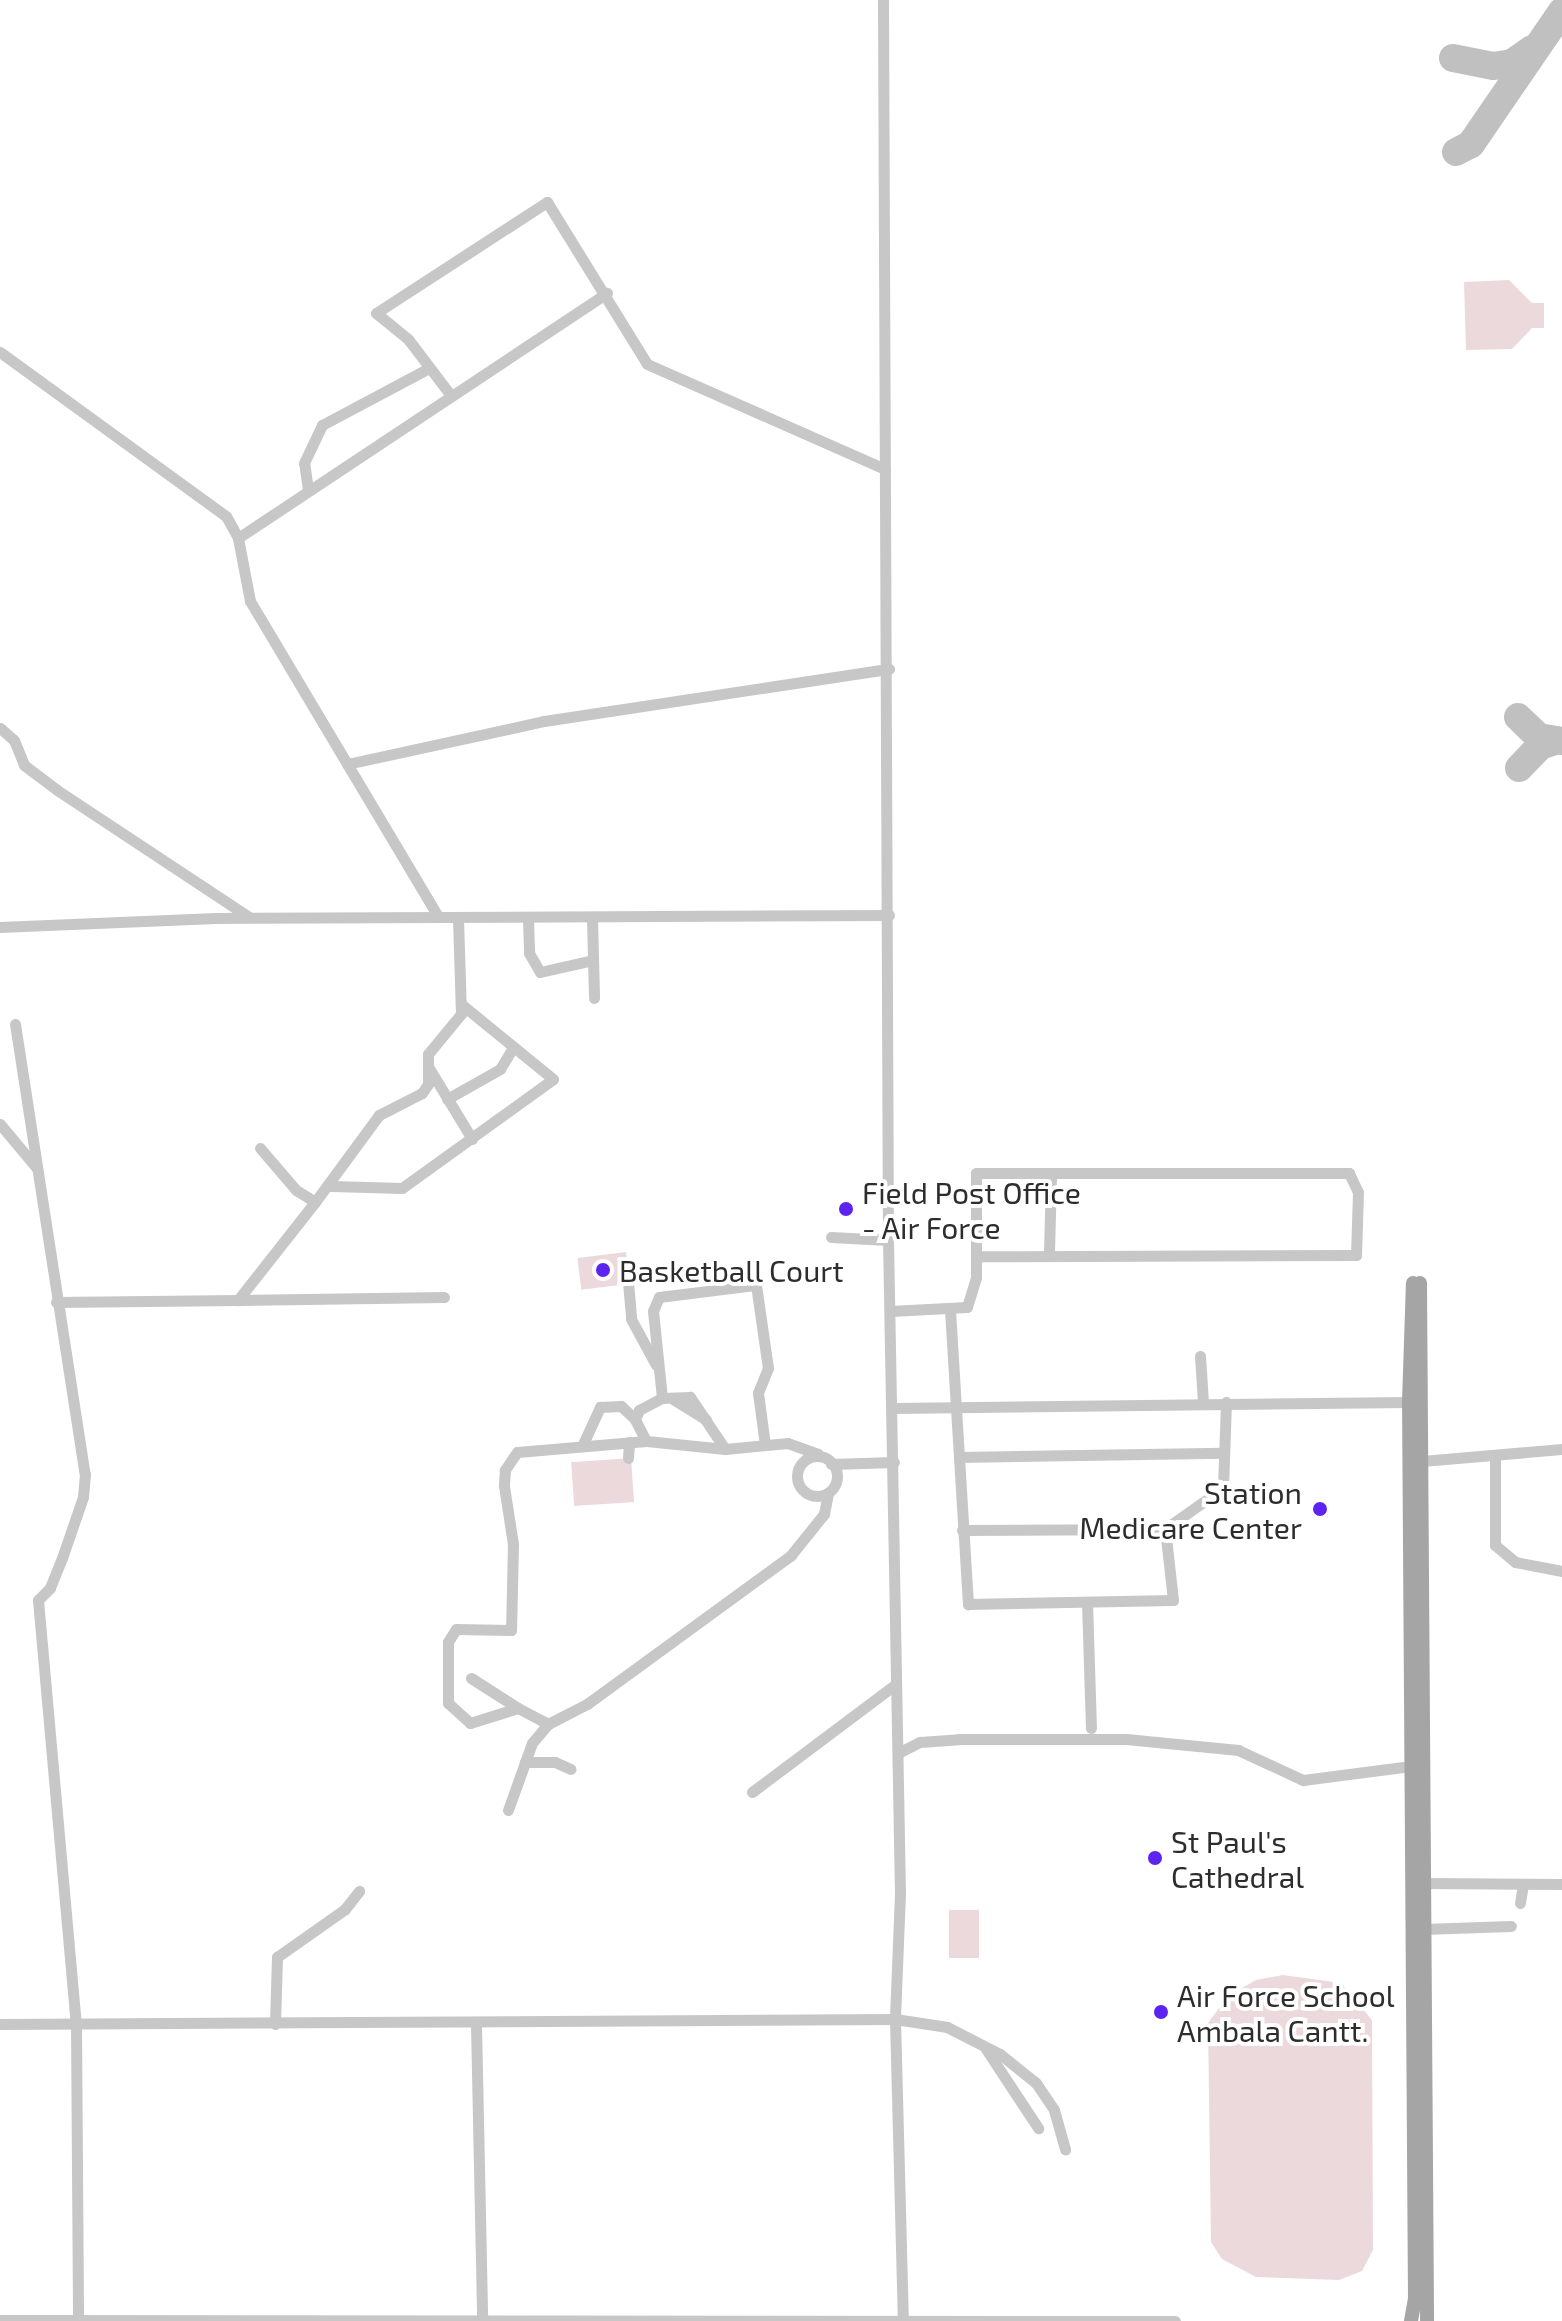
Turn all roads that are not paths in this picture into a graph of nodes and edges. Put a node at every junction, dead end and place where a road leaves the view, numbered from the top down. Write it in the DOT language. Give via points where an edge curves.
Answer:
graph roads {
  1 [pos="883,0"];
  2 [pos="607,293"];
  3 [pos="0,352"];
  4 [pos="429,368"];
  5 [pos="449,393"];
  6 [pos="885,469"];
  7 [pos="308,490"];
  8 [pos="238,538"];
  9 [pos="889,669"];
  10 [pos="0,728"];
  11 [pos="347,764"];
  12 [pos="437,915"];
  13 [pos="889,915"];
  14 [pos="249,917"];
  15 [pos="592,919"];
  16 [pos="528,920"];
  17 [pos="458,921"];
  18 [pos="0,927"];
  19 [pos="593,960"];
  20 [pos="594,998"];
  21 [pos="461,1004"];
  22 [pos="15,1024"];
  23 [pos="513,1047"];
  24 [pos="429,1068"];
  25 [pos="447,1099"];
  26 [pos="0,1124"];
  27 [pos="472,1139"];
  28 [pos="260,1148"];
  29 [pos="37,1168"];
  30 [pos="1051,1176"];
  31 [pos="331,1186"];
  32 [pos="315,1202"];
  33 [pos="831,1237"];
  34 [pos="888,1240"];
  35 [pos="1049,1252"];
  36 [pos="976,1256"];
  37 [pos="628,1282"];
  38 [pos="444,1297"];
  39 [pos="238,1300"];
  40 [pos="56,1302"];
  41 [pos="950,1310"];
  42 [pos="890,1311"];
  43 [pos="654,1318"];
  44 [pos="634,1329"];
  45 [pos="1200,1356"];
  46 [pos="659,1373"];
  47 [pos="667,1398"];
  48 [pos="1226,1402"];
  49 [pos="1409,1402"];
  50 [pos="1203,1403"];
  51 [pos="893,1408"];
  52 [pos="956,1408"];
  53 [pos="635,1419"];
  54 [pos="646,1441"];
  55 [pos="629,1442"];
  56 [pos="583,1444"];
  57 [pos="765,1445"];
  58 [pos="725,1449"];
  59 [pos="1562,1449"];
  60 [pos="1224,1453"];
  61 [pos="818,1454"];
  62 [pos="1495,1456"];
  63 [pos="959,1457"];
  64 [pos="628,1458"];
  65 [pos="1422,1461"];
  66 [pos="894,1462"];
  67 [pos="831,1464"];
  68 [pos="828,1494"];
  69 [pos="1165,1529"];
  70 [pos="962,1530"];
  71 [pos="1562,1571"];
  72 [pos="1087,1602"];
  73 [pos="471,1678"];
  74 [pos="893,1686"];
  75 [pos="518,1708"];
  76 [pos="548,1724"];
  77 [pos="1091,1728"];
  78 [pos="898,1753"];
  79 [pos="525,1762"];
  80 [pos="1411,1766"];
  81 [pos="571,1769"];
  82 [pos="752,1792"];
  83 [pos="508,1810"];
  84 [pos="1423,1883"];
  85 [pos="1523,1884"];
  86 [pos="1562,1884"];
  87 [pos="359,1891"];
  88 [pos="1520,1903"];
  89 [pos="1511,1926"];
  90 [pos="1423,1929"];
  91 [pos="895,2019"];
  92 [pos="0,2024"];
  93 [pos="76,2024"];
  94 [pos="275,2024"];
  95 [pos="476,2024"];
  96 [pos="983,2046"];
  97 [pos="1038,2128"];
  98 [pos="1065,2149"];
  99 [pos="903,2319"];
  100 [pos="0,2320"];
  101 [pos="78,2320"];
  102 [pos="482,2320"];
  103 [pos="1175,2321"];
  104 [pos="1411,2321"];
  105 [pos="1427,2321"];
  1 -- 6 [label="street"];
  2 -- 4 [label="street" via="547,202 376,313 408,339"];
  2 -- 5 [label="street"];
  2 -- 6 [label="street" via="647,364"];
  3 -- 8 [label="street" via="216,508"];
  4 -- 5 [label="street"];
  4 -- 7 [label="street" via="322,425 304,463"];
  5 -- 7 [label="street"];
  6 -- 9 [label="street"];
  7 -- 8 [label="street"];
  8 -- 11 [label="street" via="250,601"];
  9 -- 11 [label="street" via="544,721"];
  9 -- 13 [label="street"];
  10 -- 14 [label="street" via="14,740 24,765"];
  11 -- 12 [label="street"];
  12 -- 14 [label="street"];
  12 -- 17 [label="street"];
  13 -- 15 [label="street"];
  13 -- 34 [label="street"];
  14 -- 18 [label="street"];
  15 -- 16 [label="street"];
  15 -- 19 [label="street"];
  16 -- 17 [label="street"];
  16 -- 19 [label="street" via="529,953 540,972"];
  17 -- 21 [label="street"];
  19 -- 20 [label="street"];
  21 -- 23 [label="street"];
  21 -- 24 [label="street" via="461,1014 428,1054"];
  22 -- 29 [label="street"];
  23 -- 25 [label="street" via="500,1069"];
  23 -- 27 [label="street" via="553,1079"];
  24 -- 25 [label="street"];
  24 -- 31 [label="street" via="422,1093 379,1115"];
  25 -- 27 [label="street"];
  26 -- 29 [label="street"];
  27 -- 31 [label="street" via="402,1188"];
  28 -- 32 [label="street" via="296,1190"];
  29 -- 40 [label="street"];
  30 -- 35 [label="street"];
  30 -- 35 [label="street" via="1349,1173 1358,1192 1356,1255"];
  30 -- 36 [label="street" via="976,1173"];
  31 -- 32 [label="street"];
  32 -- 39 [label="street"];
  33 -- 34 [label="street"];
  34 -- 42 [label="street"];
  35 -- 36 [label="street"];
  36 -- 41 [label="street" via="972,1299 967,1307"];
  37 -- 44 [label="street"];
  38 -- 39 [label="street"];
  39 -- 40 [label="street"];
  40 -- 93 [label="street" via="85,1474 83,1497 62,1558 50,1588 38,1600"];
  41 -- 42 [label="street"];
  41 -- 52 [label="street"];
  42 -- 51 [label="street"];
  43 -- 44 [label="street" via="650,1323 640,1318"];
  43 -- 46 [label="street"];
  43 -- 57 [label="street" via="659,1297 756,1285 768,1368 758,1393"];
  44 -- 46 [label="street"];
  45 -- 50 [label="street"];
  46 -- 47 [label="street"];
  47 -- 53 [label="street" via="639,1410"];
  47 -- 58 [label="street" via="690,1397"];
  48 -- 49 [label="street"];
  48 -- 50 [label="street"];
  48 -- 60 [label="street"];
  49 -- 65 [label="main road" via="1417,1283"];
  49 -- 80 [label="main road"];
  50 -- 52 [label="street"];
  51 -- 52 [label="street"];
  51 -- 66 [label="street"];
  52 -- 63 [label="street"];
  53 -- 54 [label="street"];
  53 -- 56 [label="street" via="621,1406 600,1407"];
  54 -- 55 [label="street"];
  54 -- 58 [label="street"];
  55 -- 56 [label="street"];
  55 -- 64 [label="street"];
  56 -- 75 [label="street" via="517,1452 509,1460 504,1486 513,1544 511,1630 467,1626 456,1629 448,1642 448,1703 470,1723"];
  57 -- 58 [label="street"];
  57 -- 61 [label="street" via="788,1443"];
  59 -- 62 [label="street"];
  60 -- 63 [label="street"];
  60 -- 69 [label="street" via="1223,1488"];
  61 -- 67 [label="street"];
  61 -- 68 [label="street" via="804,1458 801,1481 811,1497"];
  62 -- 65 [label="street"];
  62 -- 71 [label="street" via="1495,1545 1515,1562"];
  63 -- 70 [label="street"];
  65 -- 84 [label="main road"];
  66 -- 67 [label="street"];
  66 -- 74 [label="street"];
  67 -- 68 [label="street" via="835,1479"];
  68 -- 76 [label="street" via="824,1514 791,1555 587,1704"];
  69 -- 70 [label="street"];
  69 -- 72 [label="street" via="1173,1600"];
  70 -- 72 [label="street" via="968,1604"];
  72 -- 77 [label="street"];
  73 -- 75 [label="street"];
  74 -- 78 [label="street"];
  74 -- 82 [label="street"];
  75 -- 76 [label="street"];
  76 -- 79 [label="street"];
  78 -- 80 [label="street" via="920,1742 959,1739 1126,1739 1238,1750 1303,1780"];
  78 -- 91 [label="street"];
  79 -- 81 [label="street" via="555,1762"];
  79 -- 83 [label="street"];
  80 -- 104 [label="main road"];
  84 -- 85 [label="street"];
  84 -- 90 [label="main road"];
  85 -- 86 [label="street"];
  85 -- 88 [label="street"];
  87 -- 94 [label="street" via="345,1909 277,1957"];
  89 -- 90 [label="street"];
  90 -- 105 [label="main road"];
  91 -- 95 [label="street"];
  91 -- 96 [label="street" via="947,2027"];
  91 -- 99 [label="street"];
  92 -- 93 [label="street"];
  93 -- 94 [label="street"];
  93 -- 101 [label="street"];
  94 -- 95 [label="street"];
  95 -- 102 [label="street"];
  96 -- 97 [label="street"];
  96 -- 98 [label="street" via="1036,2083 1054,2110"];
  99 -- 102 [label="street"];
  99 -- 103 [label="street"];
  100 -- 101 [label="street"];
  101 -- 102 [label="street"];
}
